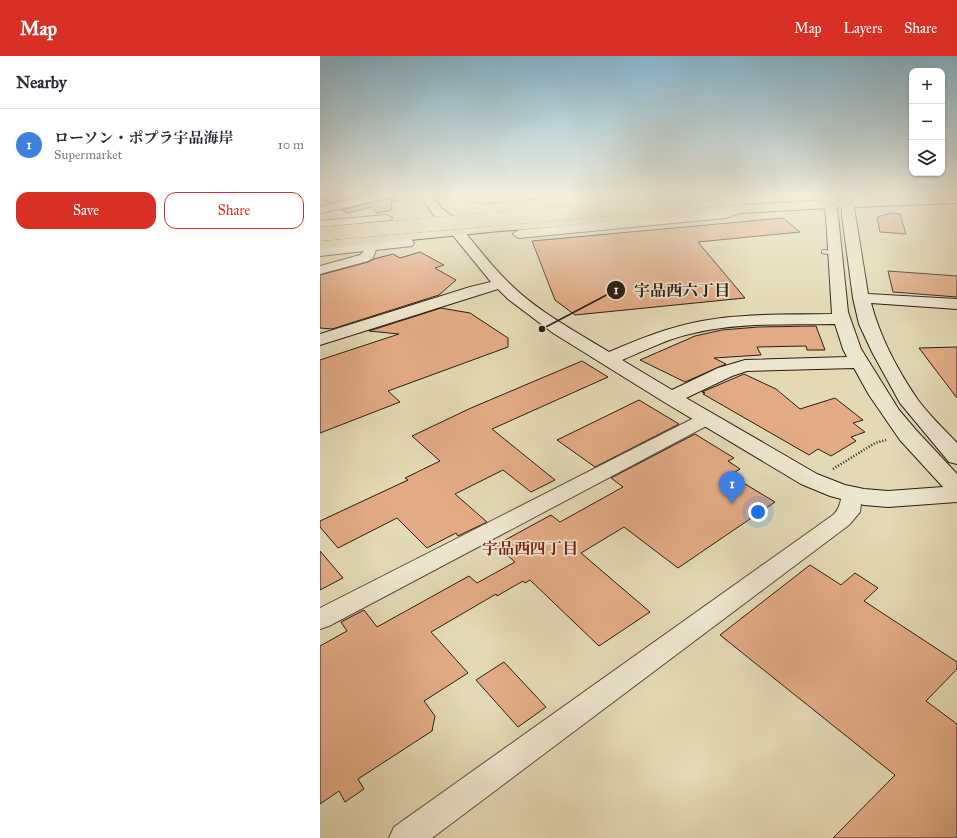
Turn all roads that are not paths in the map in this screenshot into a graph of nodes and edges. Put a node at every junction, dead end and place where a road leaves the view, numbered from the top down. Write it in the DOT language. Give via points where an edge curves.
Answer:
graph roads {
  1 [pos="428,230"];
  2 [pos="457,230"];
  3 [pos="555,230"];
  4 [pos="829,230"];
  5 [pos="850,230"];
  6 [pos="519,234"];
  7 [pos="408,243"];
  8 [pos="368,244"];
  9 [pos="320,245"];
  10 [pos="320,252"];
  11 [pos="320,270"];
  12 [pos="501,284"];
  13 [pos="861,298"];
  14 [pos="957,304"];
  15 [pos="841,319"];
  16 [pos="320,340"];
  17 [pos="608,359"];
  18 [pos="859,362"];
  19 [pos="671,398"];
  20 [pos="706,419"];
  21 [pos="957,457"];
  22 [pos="957,488"];
  23 [pos="957,494"];
  24 [pos="852,495"];
  25 [pos="320,619"];
  26 [pos="405,838"];
  1 -- 8 [label="highway"];
  2 -- 12 [label="street"];
  3 -- 6 [label="street"];
  4 -- 15 [label="street" via="830,253"];
  5 -- 13 [label="street"];
  7 -- 8 [label="street"];
  8 -- 9 [label="highway"];
  8 -- 10 [label="street"];
  8 -- 11 [label="street" via="369,255 364,258"];
  12 -- 16 [label="street"];
  12 -- 17 [label="street" via="559,328"];
  13 -- 14 [label="street"];
  13 -- 21 [label="street" via="874,338 910,403"];
  15 -- 17 [label="street" via="756,320 713,324 673,333"];
  15 -- 18 [label="street"];
  17 -- 19 [label="street"];
  18 -- 19 [label="street" via="745,366 725,372"];
  18 -- 22 [label="street" via="908,435"];
  19 -- 20 [label="street"];
  20 -- 24 [label="street" via="809,479"];
  20 -- 25 [label="street"];
  23 -- 24 [label="street" via="888,498"];
  24 -- 26 [label="street" via="849,512 841,520"];
}
